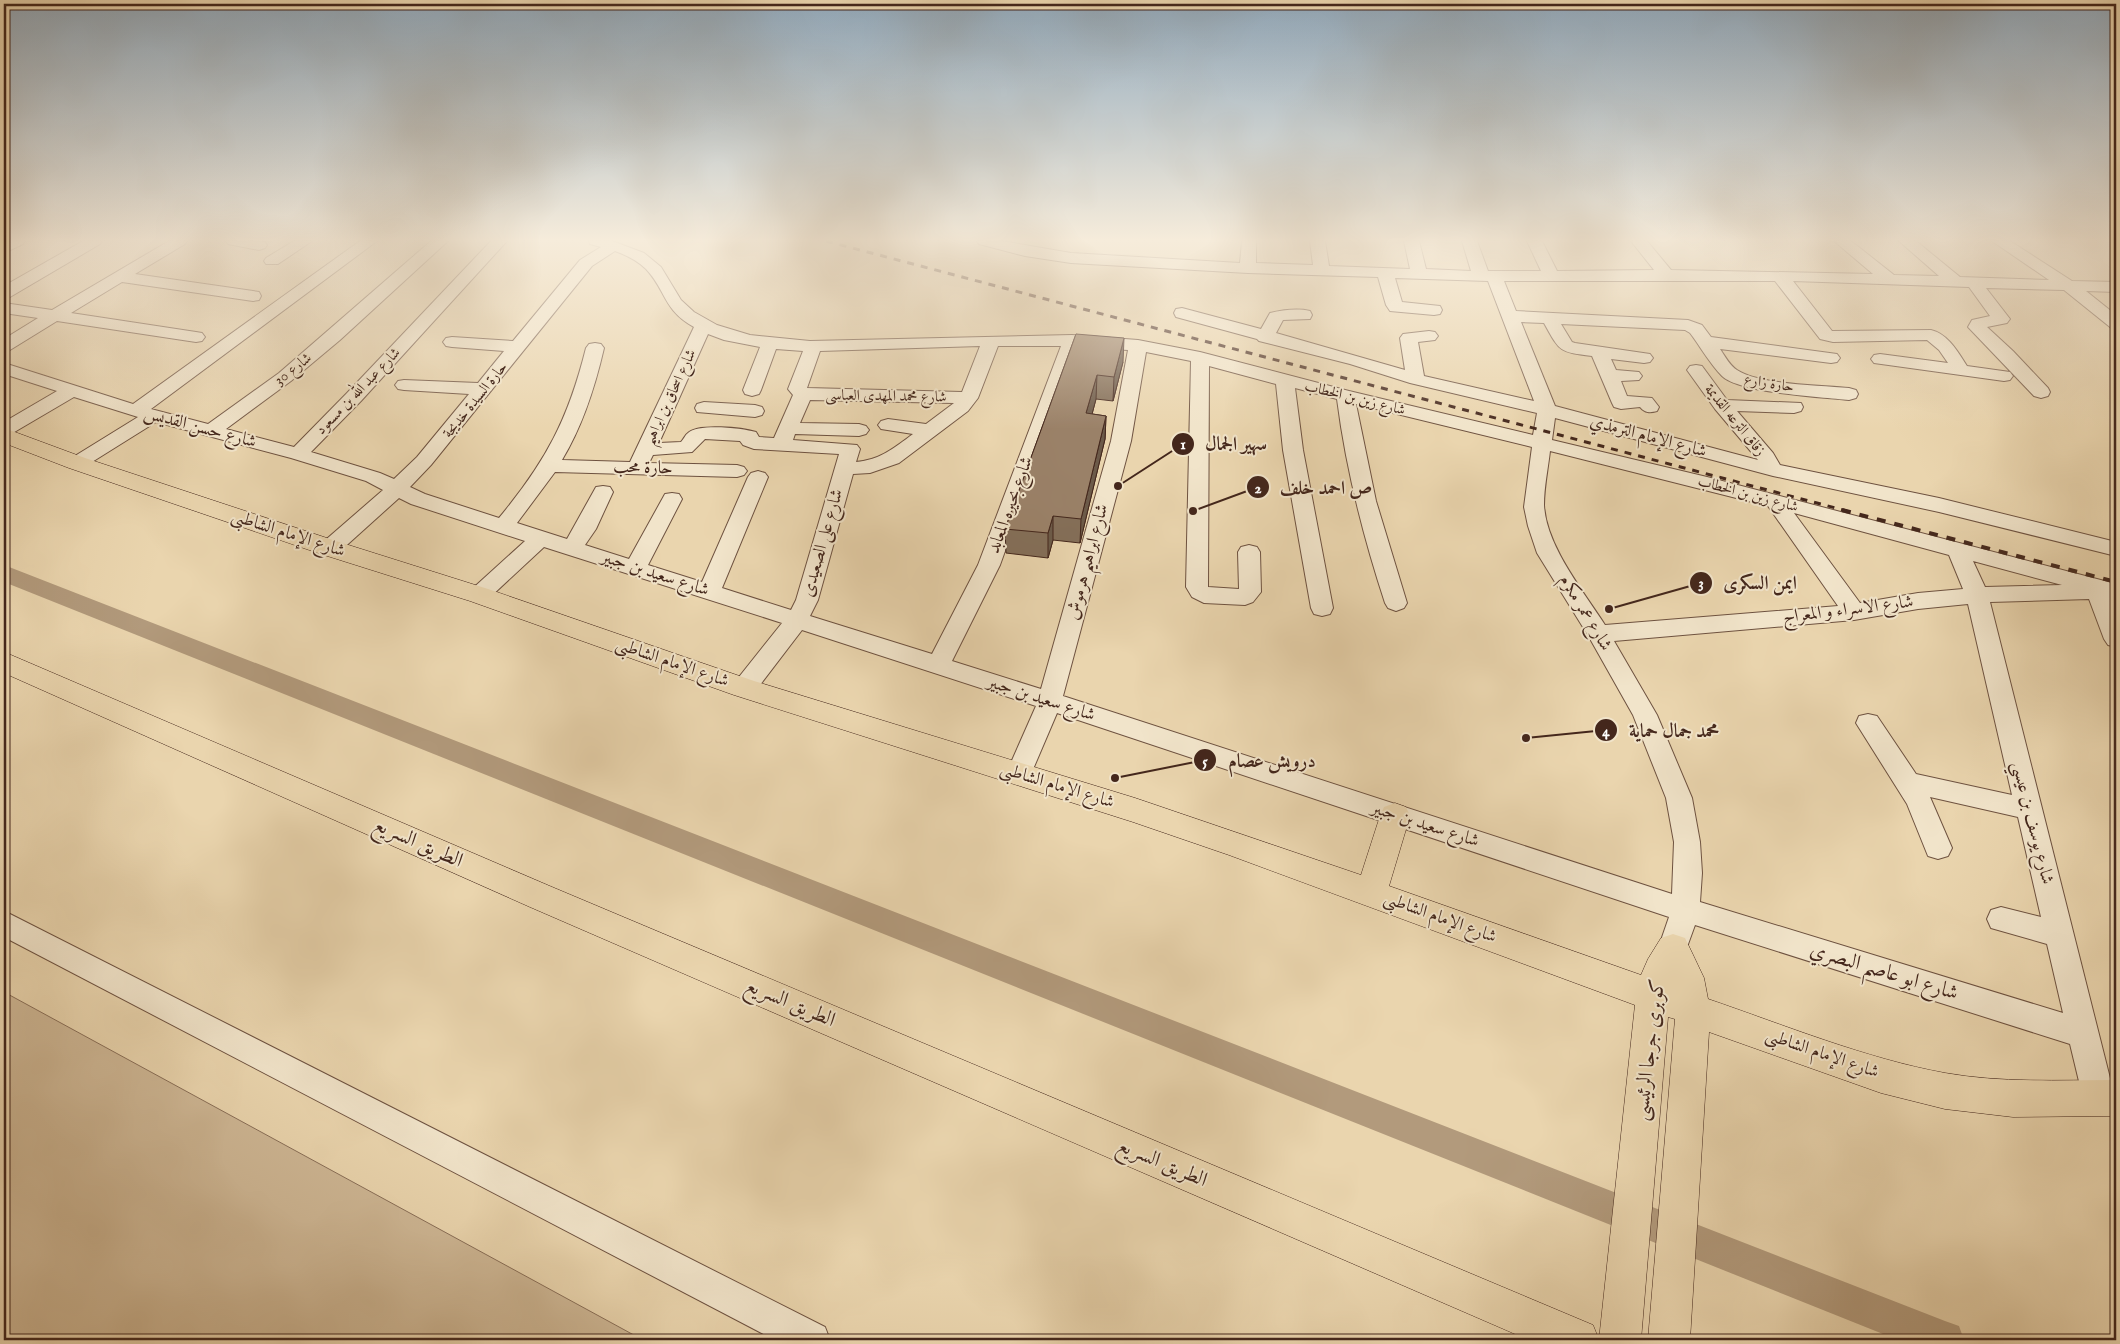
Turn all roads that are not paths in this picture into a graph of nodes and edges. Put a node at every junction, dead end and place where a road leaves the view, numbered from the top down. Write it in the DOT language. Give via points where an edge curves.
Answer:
graph roads {
  1 [pos="77,304"];
  2 [pos="287,304"];
  3 [pos="370,304"];
  4 [pos="441,304"];
  5 [pos="553,304"];
  6 [pos="677,304"];
  7 [pos="1394,304"];
  8 [pos="1503,304"];
  9 [pos="1802,304"];
  10 [pos="1986,304"];
  11 [pos="2092,304"];
  12 [pos="4,308"];
  13 [pos="1434,310"];
  14 [pos="1182,313"];
  15 [pos="1304,315"];
  16 [pos="57,316"];
  17 [pos="1510,316"];
  18 [pos="1550,319"];
  19 [pos="2115,322"];
  20 [pos="703,326"];
  21 [pos="1265,336"];
  22 [pos="1429,336"];
  23 [pos="196,337"];
  24 [pos="1072,340"];
  25 [pos="991,341"];
  26 [pos="452,342"];
  27 [pos="1706,342"];
  28 [pos="770,343"];
  29 [pos="814,344"];
  30 [pos="1138,345"];
  31 [pos="4,346"];
  32 [pos="518,347"];
  33 [pos="595,348"];
  34 [pos="1598,352"];
  35 [pos="1200,357"];
  36 [pos="1644,358"];
  37 [pos="1831,358"];
  38 [pos="1880,359"];
  39 [pos="4,368"];
  40 [pos="1696,370"];
  41 [pos="1962,371"];
  42 [pos="1609,375"];
  43 [pos="1633,376"];
  44 [pos="2004,376"];
  45 [pos="1416,379"];
  46 [pos="1285,380"];
  47 [pos="404,385"];
  48 [pos="484,388"];
  49 [pos="73,390"];
  50 [pos="752,390"];
  51 [pos="2041,392"];
  52 [pos="803,394"];
  53 [pos="1849,394"];
  54 [pos="1346,396"];
  55 [pos="969,398"];
  56 [pos="1722,405"];
  57 [pos="1650,407"];
  58 [pos="1794,407"];
  59 [pos="704,408"];
  60 [pos="1546,410"];
  61 [pos="144,414"];
  62 [pos="888,425"];
  63 [pos="4,430"];
  64 [pos="858,430"];
  65 [pos="931,431"];
  66 [pos="210,432"];
  67 [pos="4,435"];
  68 [pos="736,435"];
  69 [pos="784,436"];
  70 [pos="1541,443"];
  71 [pos="646,449"];
  72 [pos="298,454"];
  73 [pos="77,463"];
  74 [pos="550,466"];
  75 [pos="637,468"];
  76 [pos="845,469"];
  77 [pos="1773,470"];
  78 [pos="737,471"];
  79 [pos="758,477"];
  80 [pos="396,489"];
  81 [pos="603,492"];
  82 [pos="672,499"];
  83 [pos="1775,501"];
  84 [pos="504,526"];
  85 [pos="541,538"];
  86 [pos="330,548"];
  87 [pos="572,548"];
  88 [pos="2116,549"];
  89 [pos="1958,551"];
  90 [pos="1249,552"];
  91 [pos="636,568"];
  92 [pos="2102,590"];
  93 [pos="709,592"];
  94 [pos="479,595"];
  95 [pos="1977,595"];
  96 [pos="1396,603"];
  97 [pos="1322,608"];
  98 [pos="1854,612"];
  99 [pos="797,620"];
  100 [pos="1599,634"];
  101 [pos="2116,639"];
  102 [pos="4,662"];
  103 [pos="938,665"];
  104 [pos="744,688"];
  105 [pos="1050,701"];
  106 [pos="1868,723"];
  107 [pos="1019,774"];
  108 [pos="1908,782"];
  109 [pos="2028,809"];
  110 [pos="1395,816"];
  111 [pos="1938,848"];
  112 [pos="1371,893"];
  113 [pos="1685,910"];
  114 [pos="2001,919"];
  115 [pos="4,923"];
  116 [pos="2059,935"];
  117 [pos="1673,949"];
  118 [pos="1653,995"];
  119 [pos="1693,1010"];
  120 [pos="2082,1033"];
  121 [pos="2108,1098"];
  122 [pos="812,1340"];
  123 [pos="1578,1340"];
  124 [pos="1620,1340"];
  125 [pos="1669,1340"];
  1 -- 16 [label="street"];
  2 -- 61 [label="street"];
  3 -- 66 [label="street, شارع 30" via="285,377"];
  4 -- 72 [label="street, شارع عبد الله بن مسعود"];
  5 -- 32 [label="street, حارة السيدة خديجة"];
  6 -- 20 [label="street, شارع زين بن الخطاب"];
  7 -- 13 [label="street" via="1396,307"];
  8 -- 17 [label="street, شارع عمر مكرم"];
  9 -- 41 [label="street" via="1826,335 1833,337 1931,335 1945,346"];
  10 -- 51 [label="street" via="2001,319 1978,324 1977,327"];
  11 -- 19 [label="street"];
  12 -- 16 [label="street"];
  14 -- 21 [label="street, شارع الإمام الترمذي"];
  15 -- 21 [label="street" via="1276,317"];
  16 -- 23 [label="street"];
  16 -- 31 [label="street"];
  17 -- 18 [label="street, حارة زارع"];
  17 -- 60 [label="street, شارع عمر مكرم"];
  18 -- 27 [label="street, حارة زارع" via="1640,328 1668,329 1691,325"];
  18 -- 34 [label="street" via="1568,347"];
  20 -- 28 [label="street, شارع زين بن الخطاب" via="729,336"];
  20 -- 71 [label="street, شارع اسحاق بن ابراهيم"];
  21 -- 45 [label="street, شارع الإمام الترمذي"];
  22 -- 45 [label="street" via="1409,338"];
  24 -- 25 [label="street, شارع زين بن الخطاب"];
  24 -- 30 [label="street, شارع زين بن الخطاب"];
  24 -- 103 [label="street, شارع بحيره المعابد" via="988,565"];
  25 -- 29 [label="street, شارع زين بن الخطاب"];
  25 -- 55 [label="street"];
  26 -- 32 [label="street"];
  27 -- 37 [label="street, حارة زارع"];
  27 -- 53 [label="street, حارة زارع" via="1729,373 1742,380"];
  28 -- 29 [label="street, شارع زين بن الخطاب"];
  28 -- 50 [label="street"];
  29 -- 52 [label="street" via="797,389"];
  30 -- 35 [label="street, شارع زين بن الخطاب"];
  30 -- 105 [label="street, شارع ابراهيم هرموش" via="1121,441"];
  32 -- 48 [label="street, حارة السيدة خديجة"];
  33 -- 74 [label="street" via="579,402"];
  34 -- 36 [label="street"];
  34 -- 42 [label="street"];
  35 -- 46 [label="street, شارع زين بن الخطاب"];
  35 -- 90 [label="street" via="1197,587 1200,592 1204,595 1246,597 1250,592"];
  38 -- 41 [label="street"];
  39 -- 49 [label="street, شارع حسن القديس"];
  40 -- 56 [label="street, زقاق الترعه القديمة"];
  41 -- 44 [label="street"];
  42 -- 43 [label="street"];
  42 -- 57 [label="street" via="1621,402 1645,402"];
  45 -- 60 [label="street, شارع الإمام الترمذي"];
  46 -- 54 [label="street, شارع زين بن الخطاب"];
  46 -- 97 [label="street" via="1293,450"];
  47 -- 48 [label="street"];
  48 -- 80 [label="street, حارة السيدة خديجة" via="445,437"];
  49 -- 61 [label="street, شارع حسن القديس"];
  49 -- 63 [label="street"];
  52 -- 55 [label="street, شارع محمد المهدى العباسى"];
  52 -- 69 [label="street"];
  54 -- 70 [label="street, شارع زين بن الخطاب"];
  54 -- 96 [label="street" via="1362,489"];
  55 -- 65 [label="street"];
  56 -- 58 [label="street"];
  56 -- 77 [label="street, زقاق الترعه القديمة"];
  59 -- 68 [label="street" via="752,410"];
  60 -- 70 [label="street, شارع عمر مكرم"];
  60 -- 77 [label="street, شارع الإمام الترمذي"];
  61 -- 66 [label="street, شارع حسن القديس"];
  61 -- 73 [label="street"];
  62 -- 65 [label="street"];
  64 -- 69 [label="street"];
  65 -- 76 [label="street" via="882,464"];
  66 -- 72 [label="street, شارع حسن القديس"];
  67 -- 73 [label="main road, شارع الإمام الشاطبى"];
  68 -- 69 [label="street" via="748,436 754,443"];
  68 -- 71 [label="street" via="699,434 685,448"];
  69 -- 76 [label="street, شارع على الصعيدى" via="850,449"];
  70 -- 83 [label="street, شارع زين بن الخطاب"];
  70 -- 100 [label="street, شارع عمر مكرم" via="1534,507 1538,526 1548,553"];
  71 -- 75 [label="street, شارع اسحاق بن ابراهيم"];
  72 -- 80 [label="street, شارع حسن القديس" via="373,477"];
  73 -- 86 [label="main road, شارع الإمام الشاطبى"];
  74 -- 75 [label="street, حارة محب"];
  74 -- 84 [label="street"];
  75 -- 78 [label="street, حارة محب"];
  76 -- 99 [label="street, شارع على الصعيدى" via="808,600"];
  77 -- 88 [label="street, شارع الإمام الترمذي" via="1940,504"];
  79 -- 93 [label="street"];
  80 -- 84 [label="street, شارع سعيد بن جبير"];
  80 -- 86 [label="street, حارة السيدة خديجة"];
  81 -- 87 [label="street"];
  82 -- 91 [label="street"];
  83 -- 89 [label="street, شارع زين بن الخطاب"];
  83 -- 98 [label="street"];
  84 -- 85 [label="street, شارع سعيد بن جبير"];
  85 -- 87 [label="street, شارع سعيد بن جبير"];
  85 -- 94 [label="street"];
  86 -- 94 [label="main road, شارع الإمام الشاطبى"];
  87 -- 91 [label="street, شارع سعيد بن جبير"];
  89 -- 92 [label="street, شارع زين بن الخطاب"];
  89 -- 95 [label="street, شارع يوسف بن عيسي"];
  91 -- 93 [label="street, شارع سعيد بن جبير"];
  92 -- 95 [label="street, شارع الاسراء و المعراج"];
  92 -- 101 [label="street"];
  93 -- 99 [label="street, شارع سعيد بن جبير"];
  94 -- 104 [label="main road, شارع الإمام الشاطبى"];
  95 -- 98 [label="street, شارع الاسراء و المعراج"];
  95 -- 109 [label="street, شارع يوسف بن عيسي"];
  98 -- 100 [label="street, شارع الاسراء و المعراج"];
  99 -- 103 [label="street, شارع سعيد بن جبير"];
  99 -- 104 [label="street, شارع على الصعيدى"];
  100 -- 113 [label="street, شارع عمر مكرم" via="1645,715 1679,798 1687,842"];
  102 -- 123 [label="main road, الطريق السريع" via="541,897"];
  103 -- 105 [label="street, شارع سعيد بن جبير"];
  104 -- 107 [label="main road, شارع الإمام الشاطبى"];
  105 -- 107 [label="street, شارع ابراهيم هرموش"];
  105 -- 110 [label="street, شارع سعيد بن جبير"];
  106 -- 108 [label="street"];
  107 -- 112 [label="main road, شارع الإمام الشاطبى" via="1230,842"];
  108 -- 109 [label="street"];
  108 -- 111 [label="street" via="1932,826"];
  109 -- 116 [label="street, شارع يوسف بن عيسي"];
  110 -- 112 [label="main road"];
  110 -- 113 [label="street, شارع سعيد بن جبير"];
  112 -- 118 [label="main road, شارع الإمام الشاطبى"];
  113 -- 117 [label="street, شارع عمر مكرم"];
  113 -- 120 [label="street, شارع ابو عاصم البصري"];
  114 -- 116 [label="street"];
  115 -- 122 [label="street"];
  116 -- 120 [label="street, شارع يوسف بن عيسي"];
  117 -- 118 [label="main road, كوبرى جرجا الرئيسى" via="1660,970"];
  117 -- 119 [label="main road, كوبرى جرجا الرئيسى" via="1687,978"];
  118 -- 119 [label="main road, شارع الإمام الشاطبى"];
  118 -- 124 [label="main road, كوبرى جرجا الرئيسى"];
  119 -- 121 [label="main road, شارع الإمام الشاطبى" via="1881,1075 1946,1091 2013,1099"];
  119 -- 125 [label="main road, كوبرى جرجا الرئيسى"];
  120 -- 121 [label="street, شارع يوسف بن عيسي"];
}
